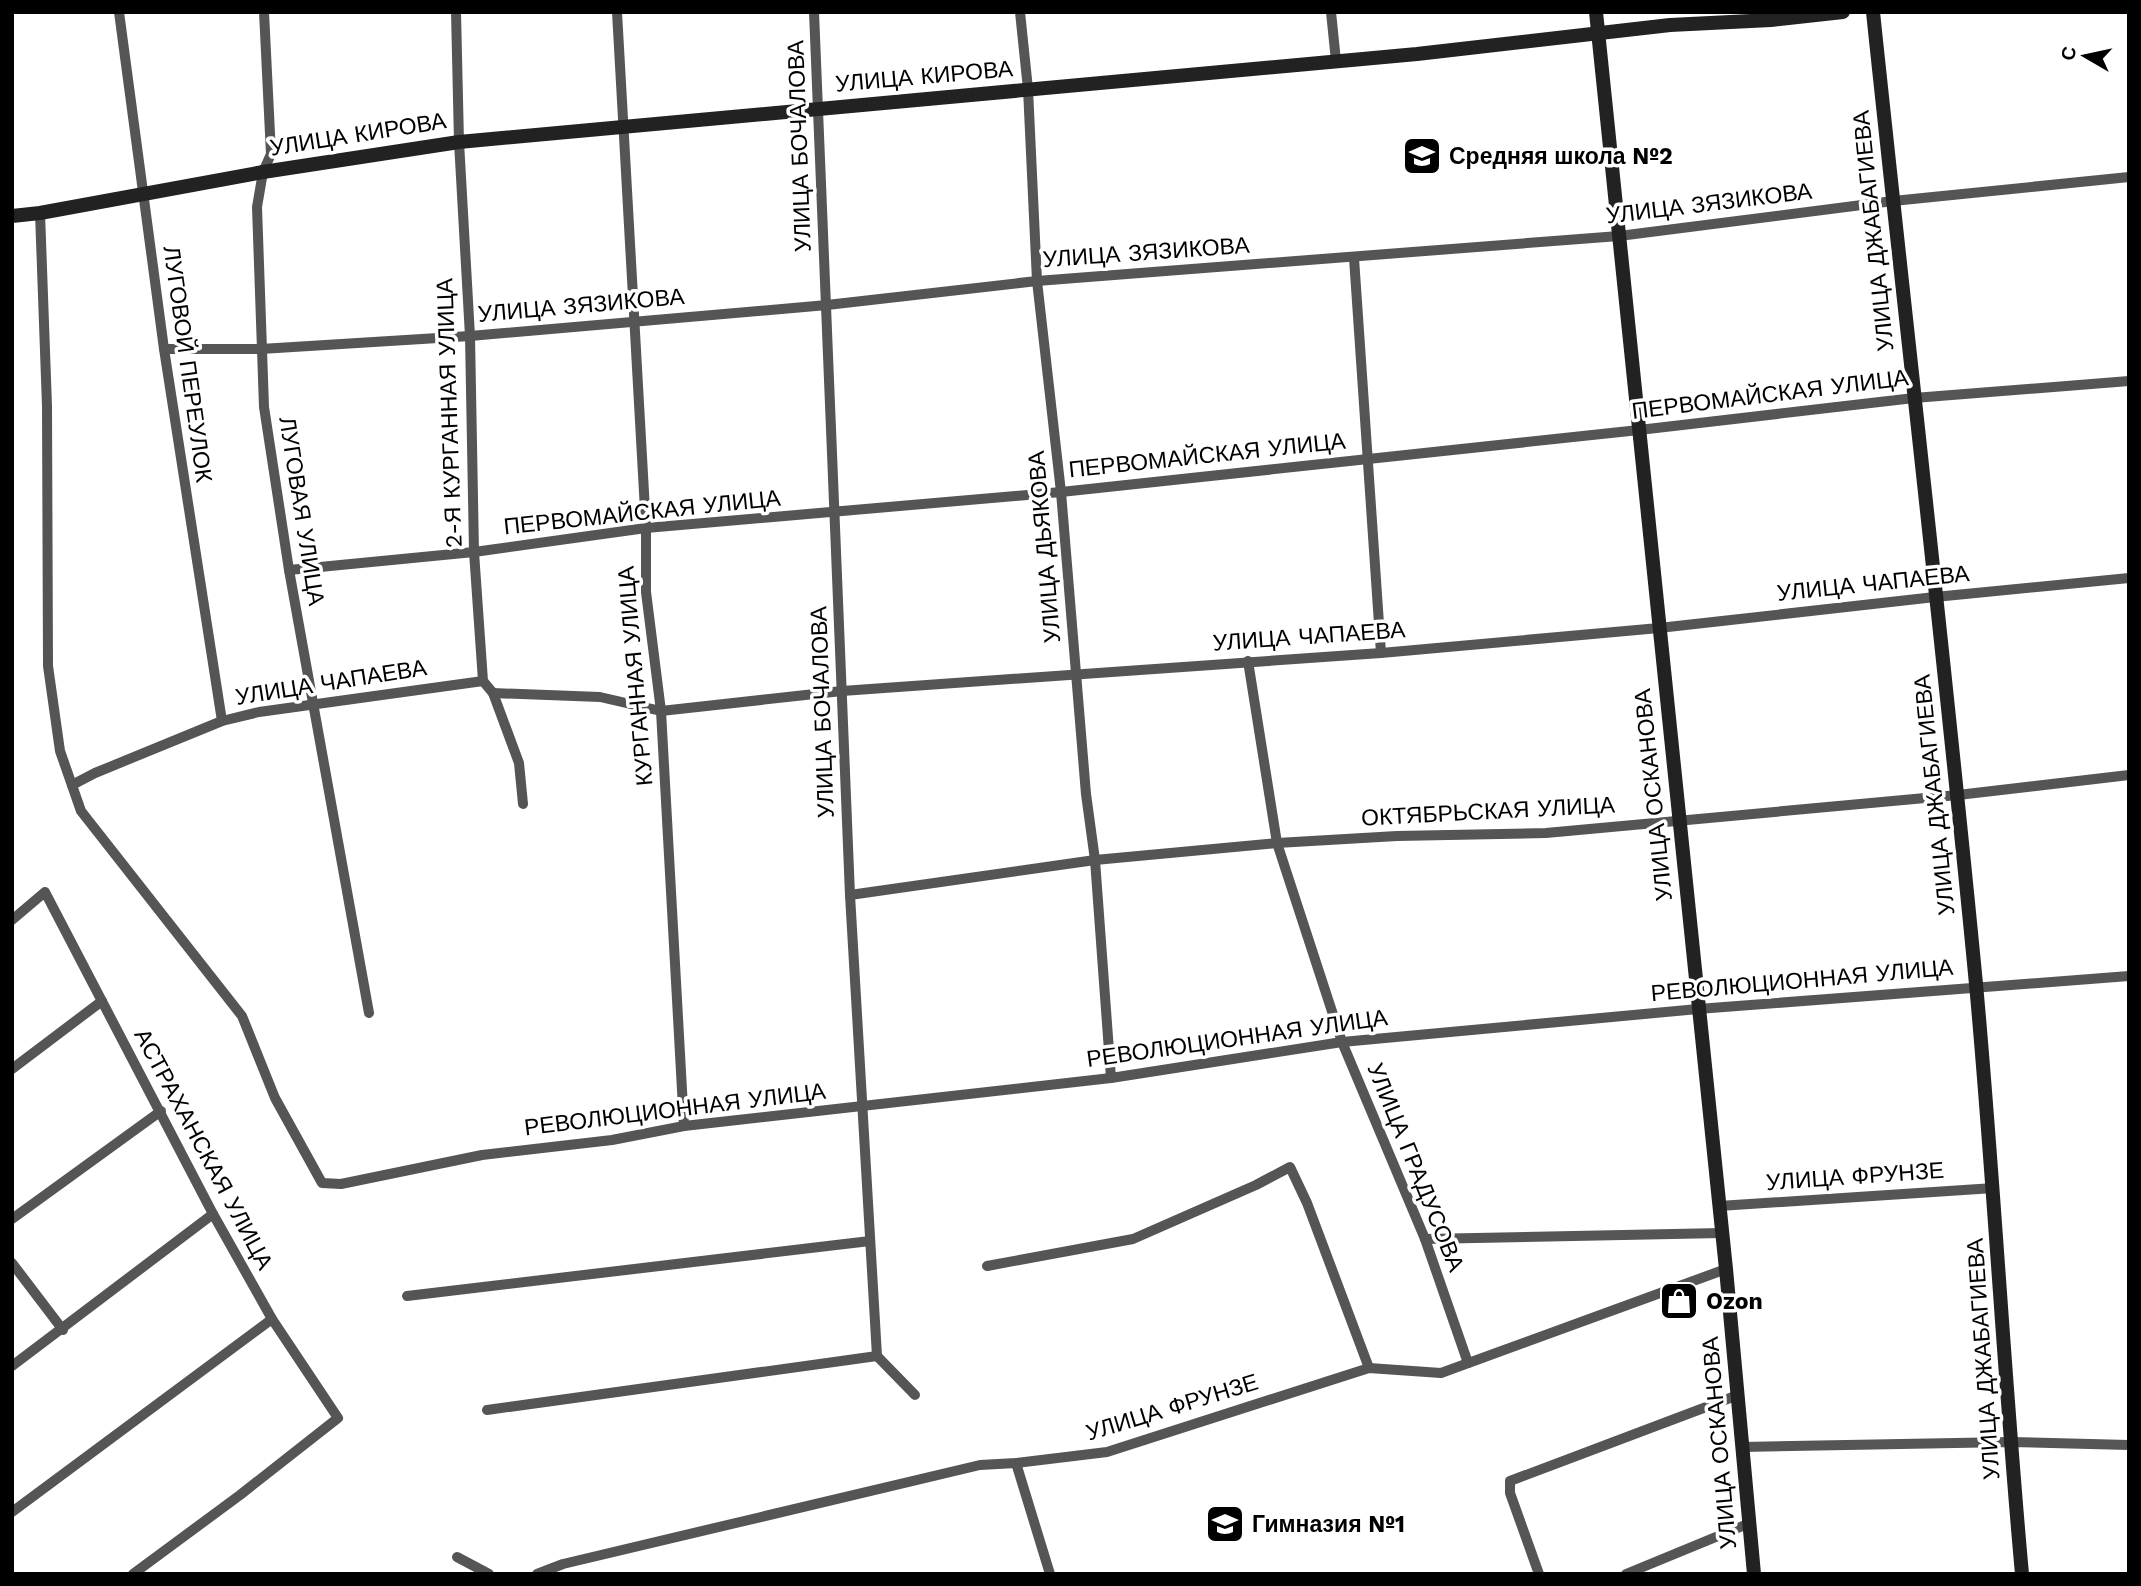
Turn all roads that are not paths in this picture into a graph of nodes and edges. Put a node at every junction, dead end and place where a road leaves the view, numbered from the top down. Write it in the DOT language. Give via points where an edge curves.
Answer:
graph roads {
  1 [pos="119,12"];
  2 [pos="264,12"];
  3 [pos="456,12"];
  4 [pos="617,12"];
  5 [pos="814,12"];
  6 [pos="1020,12"];
  7 [pos="1331,12"];
  8 [pos="1595,12"];
  9 [pos="1843,12"];
  10 [pos="1873,12"];
  11 [pos="1597,33"];
  12 [pos="1336,61"];
  13 [pos="1028,89"];
  14 [pos="818,109"];
  15 [pos="623,127"];
  16 [pos="459,142"];
  17 [pos="263,172"];
  18 [pos="2129,177"];
  19 [pos="142,193"];
  20 [pos="1893,201"];
  21 [pos="40,213"];
  22 [pos="12,216"];
  23 [pos="1619,236"];
  24 [pos="1354,258"];
  25 [pos="1037,281"];
  26 [pos="827,305"];
  27 [pos="634,321"];
  28 [pos="470,336"];
  29 [pos="164,349"];
  30 [pos="261,349"];
  31 [pos="2129,381"];
  32 [pos="1914,398"];
  33 [pos="1639,430"];
  34 [pos="1367,460"];
  35 [pos="1061,492"];
  36 [pos="836,513"];
  37 [pos="646,528"];
  38 [pos="474,552"];
  39 [pos="289,570"];
  40 [pos="2129,578"];
  41 [pos="1936,597"];
  42 [pos="1659,628"];
  43 [pos="1381,653"];
  44 [pos="1248,661"];
  45 [pos="1076,674"];
  46 [pos="483,681"];
  47 [pos="842,691"];
  48 [pos="493,693"];
  49 [pos="314,705"];
  50 [pos="662,711"];
  51 [pos="222,721"];
  52 [pos="2129,775"];
  53 [pos="72,785"];
  54 [pos="1958,795"];
  55 [pos="523,804"];
  56 [pos="1678,820"];
  57 [pos="1277,843"];
  58 [pos="1095,860"];
  59 [pos="850,895"];
  60 [pos="12,920"];
  61 [pos="2129,976"];
  62 [pos="1976,988"];
  63 [pos="102,1001"];
  64 [pos="1698,1009"];
  65 [pos="369,1013"];
  66 [pos="1342,1042"];
  67 [pos="12,1069"];
  68 [pos="1111,1078"];
  69 [pos="863,1107"];
  70 [pos="161,1111"];
  71 [pos="684,1126"];
  72 [pos="1994,1188"];
  73 [pos="1719,1206"];
  74 [pos="213,1214"];
  75 [pos="12,1219"];
  76 [pos="1722,1233"];
  77 [pos="1425,1238"];
  78 [pos="870,1241"];
  79 [pos="12,1263"];
  80 [pos="987,1266"];
  81 [pos="1726,1269"];
  82 [pos="407,1296"];
  83 [pos="272,1320"];
  84 [pos="63,1330"];
  85 [pos="877,1356"];
  86 [pos="1468,1363"];
  87 [pos="12,1366"];
  88 [pos="1369,1368"];
  89 [pos="915,1395"];
  90 [pos="1738,1395"];
  91 [pos="487,1410"];
  92 [pos="2010,1442"];
  93 [pos="2129,1445"];
  94 [pos="1742,1447"];
  95 [pos="1016,1463"];
  96 [pos="12,1512"];
  97 [pos="1750,1523"];
  98 [pos="457,1557"];
  99 [pos="134,1574"];
  100 [pos="489,1574"];
  101 [pos="537,1574"];
  102 [pos="1050,1574"];
  103 [pos="1539,1574"];
  104 [pos="1626,1574"];
  105 [pos="1754,1574"];
  106 [pos="2022,1574"];
  1 -- 19 [label="street, ЛУГОВОЙ ПЕРЕУЛОК"];
  2 -- 17 [label="street, ЛУГОВАЯ УЛИЦА" via="271,154"];
  3 -- 16 [label="street, 2-Я КУРГАННАЯ УЛИЦА"];
  4 -- 15 [label="street, КУРГАННАЯ УЛИЦА"];
  5 -- 14 [label="street, УЛИЦА БОЧАЛОВА"];
  6 -- 13 [label="street, УЛИЦА ДЬЯКОВА"];
  7 -- 12 [label="street"];
  8 -- 11 [label="main road, УЛИЦА ОСКАНОВА"];
  9 -- 11 [label="main road, УЛИЦА КИРОВА"];
  10 -- 20 [label="main road, УЛИЦА ДЖАБАГИЕВА"];
  11 -- 12 [label="main road, УЛИЦА КИРОВА"];
  11 -- 23 [label="main road, УЛИЦА ОСКАНОВА"];
  12 -- 13 [label="main road, УЛИЦА КИРОВА"];
  13 -- 14 [label="main road, УЛИЦА КИРОВА"];
  13 -- 25 [label="street, УЛИЦА ДЬЯКОВА"];
  14 -- 15 [label="main road, УЛИЦА КИРОВА"];
  14 -- 26 [label="street, УЛИЦА БОЧАЛОВА"];
  15 -- 16 [label="main road, УЛИЦА КИРОВА"];
  15 -- 27 [label="street, КУРГАННАЯ УЛИЦА"];
  16 -- 17 [label="main road, УЛИЦА КИРОВА"];
  16 -- 28 [label="street, 2-Я КУРГАННАЯ УЛИЦА"];
  17 -- 19 [label="main road, УЛИЦА КИРОВА"];
  17 -- 30 [label="street, ЛУГОВАЯ УЛИЦА" via="257,207"];
  18 -- 20 [label="street, УЛИЦА ЗЯЗИКОВА"];
  19 -- 21 [label="main road, УЛИЦА КИРОВА"];
  19 -- 29 [label="street, ЛУГОВОЙ ПЕРЕУЛОК"];
  20 -- 23 [label="street, УЛИЦА ЗЯЗИКОВА"];
  20 -- 32 [label="main road, УЛИЦА ДЖАБАГИЕВА"];
  21 -- 22 [label="main road, УЛИЦА КИРОВА"];
  21 -- 53 [label="street" via="47,406 48,666 60,751"];
  23 -- 24 [label="street, УЛИЦА ЗЯЗИКОВА"];
  23 -- 33 [label="main road, УЛИЦА ОСКАНОВА"];
  24 -- 25 [label="street, УЛИЦА ЗЯЗИКОВА"];
  24 -- 34 [label="street"];
  25 -- 26 [label="street, УЛИЦА ЗЯЗИКОВА"];
  25 -- 35 [label="street, УЛИЦА ДЬЯКОВА"];
  26 -- 27 [label="street, УЛИЦА ЗЯЗИКОВА"];
  26 -- 36 [label="street, УЛИЦА БОЧАЛОВА"];
  27 -- 28 [label="street, УЛИЦА ЗЯЗИКОВА"];
  27 -- 37 [label="street, КУРГАННАЯ УЛИЦА"];
  28 -- 30 [label="street, УЛИЦА ЗЯЗИКОВА"];
  28 -- 38 [label="street, 2-Я КУРГАННАЯ УЛИЦА"];
  29 -- 30 [label="street, УЛИЦА ЗЯЗИКОВА"];
  29 -- 51 [label="street, ЛУГОВОЙ ПЕРЕУЛОК"];
  30 -- 39 [label="street, ЛУГОВАЯ УЛИЦА" via="264,407"];
  31 -- 32 [label="street, ПЕРВОМАЙСКАЯ УЛИЦА"];
  32 -- 33 [label="street, ПЕРВОМАЙСКАЯ УЛИЦА"];
  32 -- 41 [label="main road, УЛИЦА ДЖАБАГИЕВА"];
  33 -- 34 [label="street, ПЕРВОМАЙСКАЯ УЛИЦА"];
  33 -- 42 [label="main road, УЛИЦА ОСКАНОВА"];
  34 -- 35 [label="street, ПЕРВОМАЙСКАЯ УЛИЦА"];
  34 -- 43 [label="street"];
  35 -- 36 [label="street, ПЕРВОМАЙСКАЯ УЛИЦА"];
  35 -- 45 [label="street, УЛИЦА ДЬЯКОВА"];
  36 -- 37 [label="street, ПЕРВОМАЙСКАЯ УЛИЦА"];
  36 -- 47 [label="street, УЛИЦА БОЧАЛОВА"];
  37 -- 38 [label="street, ПЕРВОМАЙСКАЯ УЛИЦА"];
  37 -- 50 [label="street, КУРГАННАЯ УЛИЦА" via="646,593"];
  38 -- 39 [label="street, ПЕРВОМАЙСКАЯ УЛИЦА"];
  38 -- 46 [label="street, 2-Я КУРГАННАЯ УЛИЦА"];
  39 -- 49 [label="street, ЛУГОВАЯ УЛИЦА"];
  40 -- 41 [label="street, УЛИЦА ЧАПАЕВА"];
  41 -- 42 [label="street, УЛИЦА ЧАПАЕВА"];
  41 -- 54 [label="main road, УЛИЦА ДЖАБАГИЕВА"];
  42 -- 43 [label="street, УЛИЦА ЧАПАЕВА"];
  42 -- 56 [label="main road, УЛИЦА ОСКАНОВА"];
  43 -- 44 [label="street, УЛИЦА ЧАПАЕВА"];
  44 -- 45 [label="street, УЛИЦА ЧАПАЕВА"];
  44 -- 57 [label="street, УЛИЦА ГРАДУСОВА"];
  45 -- 47 [label="street, УЛИЦА ЧАПАЕВА"];
  45 -- 58 [label="street, УЛИЦА ДЬЯКОВА"];
  46 -- 48 [label="street"];
  46 -- 49 [label="street, УЛИЦА ЧАПАЕВА"];
  47 -- 50 [label="street, УЛИЦА ЧАПАЕВА"];
  47 -- 59 [label="street, УЛИЦА БОЧАЛОВА"];
  48 -- 50 [label="street, УЛИЦА ЧАПАЕВА" via="600,697"];
  48 -- 55 [label="street" via="519,763"];
  49 -- 51 [label="street, УЛИЦА ЧАПАЕВА"];
  49 -- 65 [label="street, ЛУГОВАЯ УЛИЦА"];
  50 -- 71 [label="street, КУРГАННАЯ УЛИЦА"];
  51 -- 53 [label="street, УЛИЦА ЧАПАЕВА"];
  52 -- 54 [label="street, ОКТЯБРЬСКАЯ УЛИЦА"];
  53 -- 71 [label="street, РЕВОЛЮЦИОННАЯ УЛИЦА" via="81,811 242,1016 275,1098 322,1183 341,1184 481,1155"];
  54 -- 56 [label="street, ОКТЯБРЬСКАЯ УЛИЦА"];
  54 -- 62 [label="main road, УЛИЦА ДЖАБАГИЕВА"];
  56 -- 57 [label="street, ОКТЯБРЬСКАЯ УЛИЦА" via="1546,833"];
  56 -- 64 [label="main road, УЛИЦА ОСКАНОВА"];
  57 -- 58 [label="street, ОКТЯБРЬСКАЯ УЛИЦА"];
  57 -- 66 [label="street, УЛИЦА ГРАДУСОВА"];
  58 -- 59 [label="street, ОКТЯБРЬСКАЯ УЛИЦА"];
  58 -- 68 [label="street, УЛИЦА ДЬЯКОВА"];
  59 -- 69 [label="street, УЛИЦА БОЧАЛОВА"];
  60 -- 63 [label="street, АСТРАХАНСКАЯ УЛИЦА" via="45,892"];
  61 -- 62 [label="street, РЕВОЛЮЦИОННАЯ УЛИЦА"];
  62 -- 64 [label="street, РЕВОЛЮЦИОННАЯ УЛИЦА"];
  62 -- 72 [label="main road, УЛИЦА ДЖАБАГИЕВА"];
  63 -- 67 [label="street"];
  63 -- 70 [label="street, АСТРАХАНСКАЯ УЛИЦА"];
  64 -- 66 [label="street, РЕВОЛЮЦИОННАЯ УЛИЦА"];
  64 -- 73 [label="main road, УЛИЦА ОСКАНОВА"];
  66 -- 68 [label="street, РЕВОЛЮЦИОННАЯ УЛИЦА"];
  66 -- 77 [label="street, УЛИЦА ГРАДУСОВА"];
  68 -- 69 [label="street, РЕВОЛЮЦИОННАЯ УЛИЦА"];
  69 -- 71 [label="street, РЕВОЛЮЦИОННАЯ УЛИЦА"];
  69 -- 78 [label="street, УЛИЦА БОЧАЛОВА"];
  70 -- 74 [label="street, АСТРАХАНСКАЯ УЛИЦА"];
  70 -- 75 [label="street"];
  72 -- 73 [label="street, УЛИЦА ФРУНЗЕ"];
  72 -- 92 [label="main road, УЛИЦА ДЖАБАГИЕВА"];
  73 -- 76 [label="main road, УЛИЦА ОСКАНОВА"];
  74 -- 83 [label="street, АСТРАХАНСКАЯ УЛИЦА"];
  74 -- 84 [label="street"];
  76 -- 77 [label="street"];
  76 -- 81 [label="main road, УЛИЦА ОСКАНОВА"];
  77 -- 86 [label="street, УЛИЦА ГРАДУСОВА"];
  78 -- 82 [label="street"];
  78 -- 85 [label="street, УЛИЦА БОЧАЛОВА"];
  79 -- 84 [label="street"];
  80 -- 88 [label="street" via="1133,1239 1290,1167"];
  81 -- 86 [label="street, УЛИЦА ФРУНЗЕ"];
  81 -- 90 [label="main road, УЛИЦА ОСКАНОВА"];
  83 -- 96 [label="street"];
  83 -- 99 [label="street, АСТРАХАНСКАЯ УЛИЦА" via="338,1418"];
  84 -- 87 [label="street"];
  85 -- 89 [label="street"];
  85 -- 91 [label="street"];
  86 -- 88 [label="street, УЛИЦА ФРУНЗЕ" via="1441,1373"];
  88 -- 95 [label="street, УЛИЦА ФРУНЗЕ" via="1107,1452"];
  90 -- 94 [label="main road, УЛИЦА ОСКАНОВА"];
  90 -- 103 [label="street" via="1510,1481 1510,1493"];
  92 -- 93 [label="street"];
  92 -- 94 [label="street"];
  92 -- 106 [label="main road, УЛИЦА ДЖАБАГИЕВА"];
  94 -- 97 [label="main road, УЛИЦА ОСКАНОВА"];
  95 -- 101 [label="street, УЛИЦА ФРУНЗЕ" via="981,1465 563,1564"];
  95 -- 102 [label="street"];
  97 -- 104 [label="street"];
  97 -- 105 [label="main road, УЛИЦА ОСКАНОВА"];
  98 -- 100 [label="street"];
}
